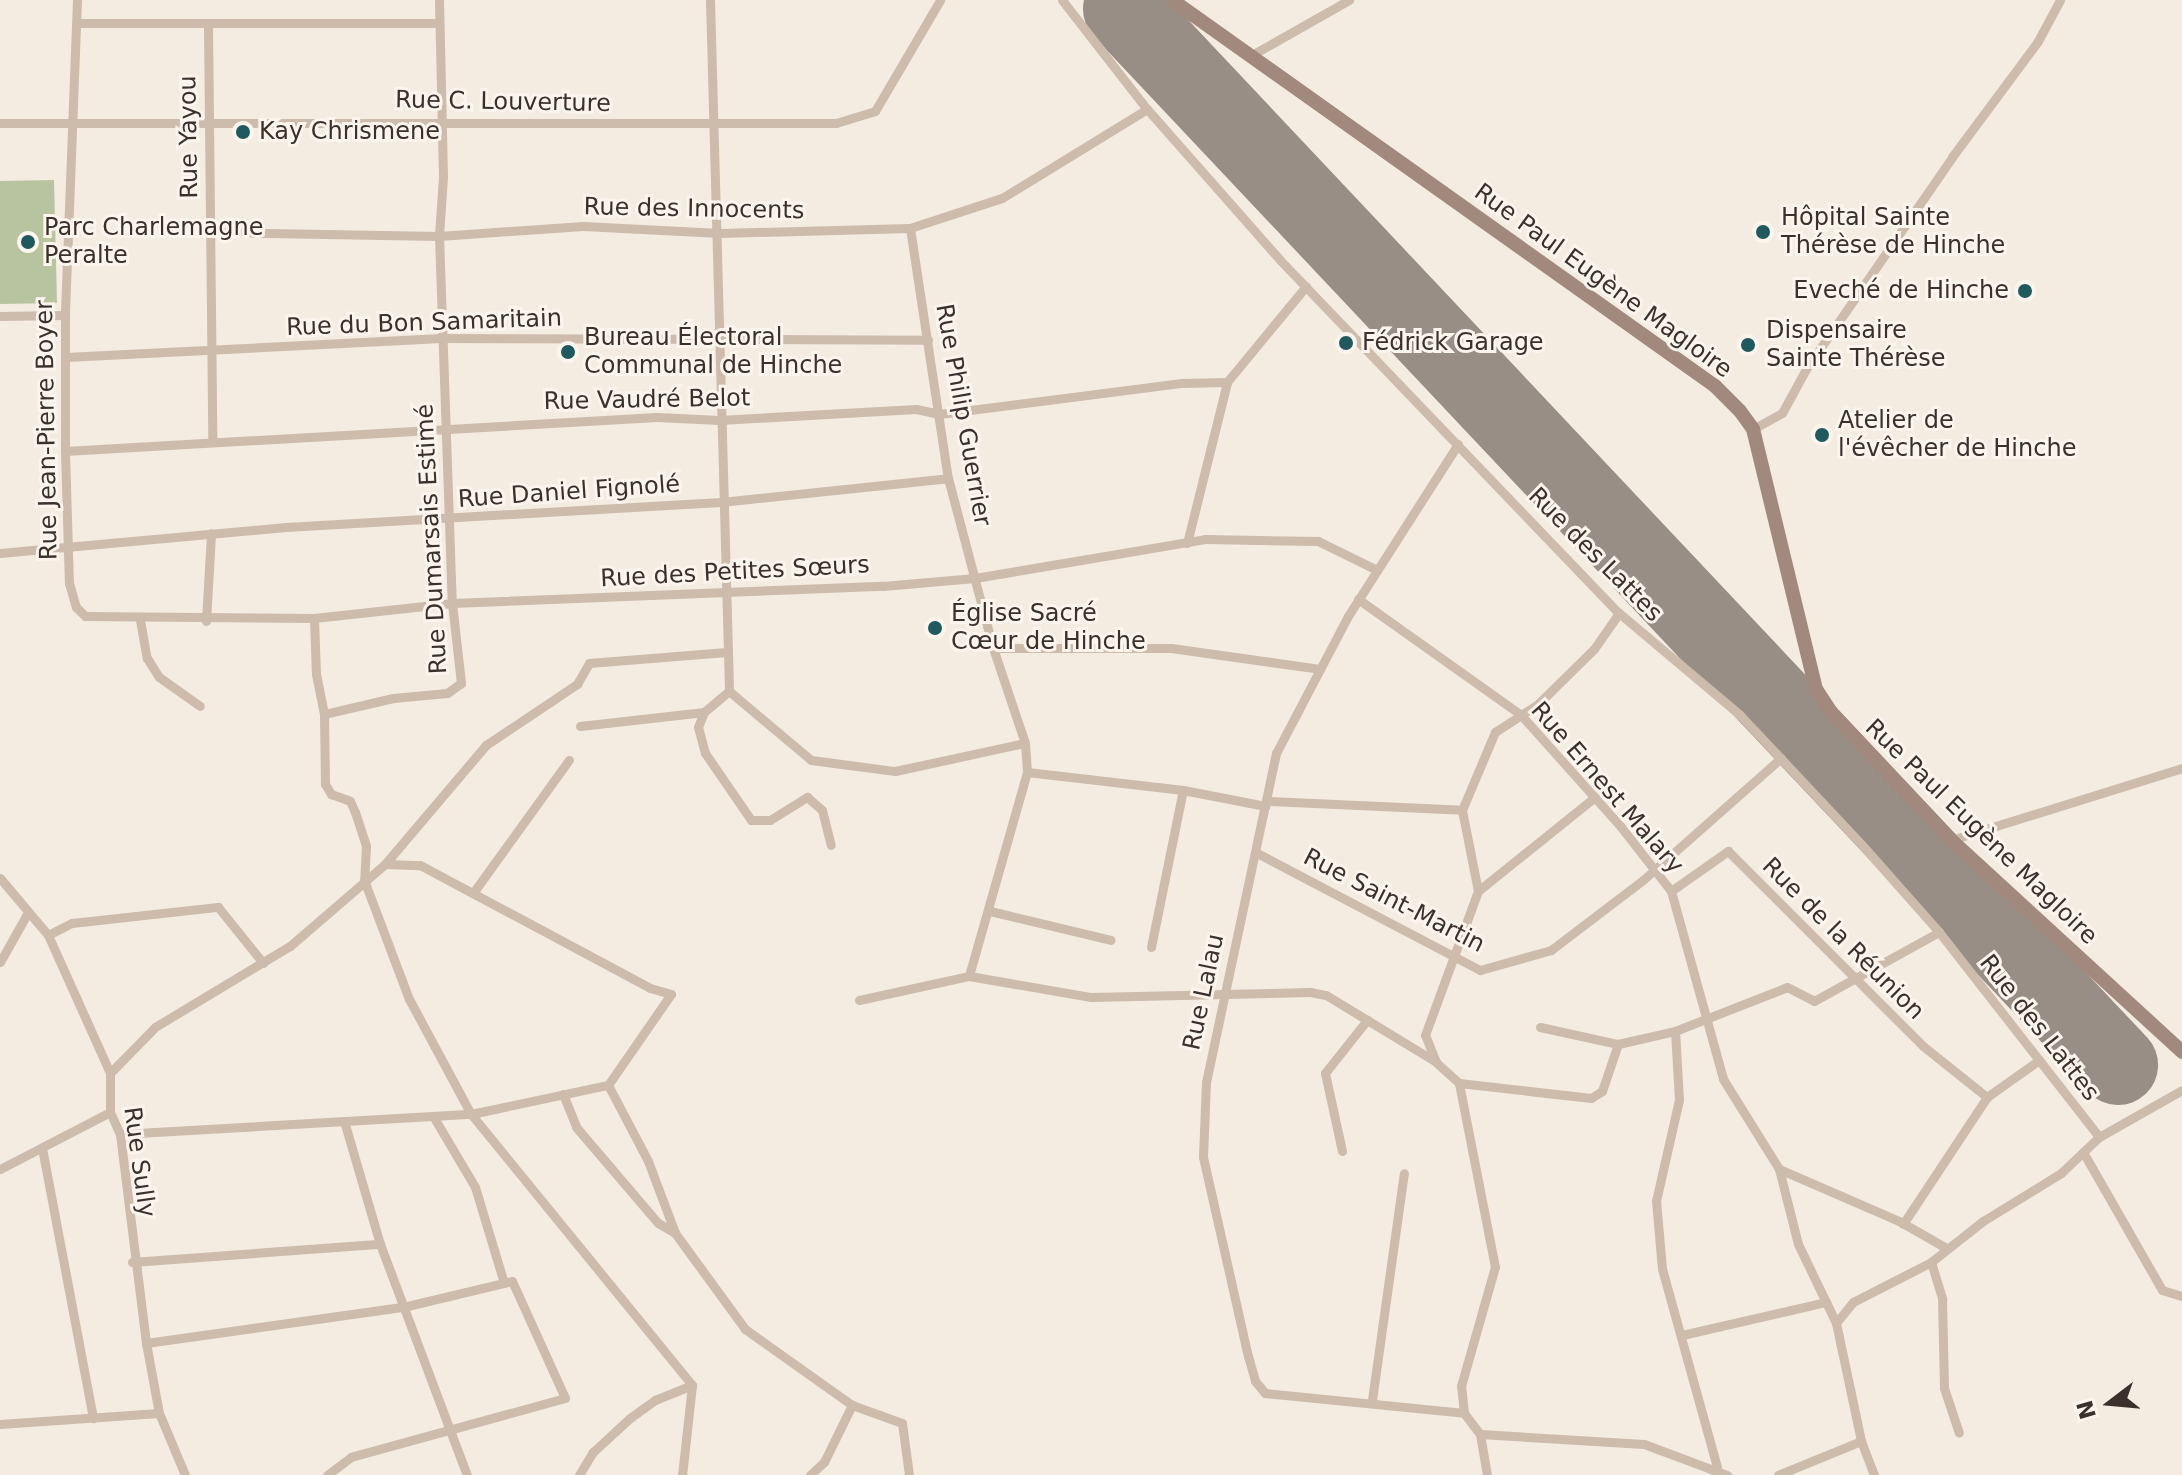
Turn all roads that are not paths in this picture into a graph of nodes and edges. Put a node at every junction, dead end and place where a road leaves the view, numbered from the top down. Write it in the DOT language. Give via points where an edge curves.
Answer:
graph roads {
  1 [pos="77,0"];
  2 [pos="439,0"];
  3 [pos="710,0"];
  4 [pos="940,0"];
  5 [pos="1062,0"];
  6 [pos="1172,0"];
  7 [pos="1349,0"];
  8 [pos="2060,0"];
  9 [pos="77,23"];
  10 [pos="438,23"];
  11 [pos="208,25"];
  12 [pos="1250,56"];
  13 [pos="1147,109"];
  14 [pos="72,121"];
  15 [pos="442,121"];
  16 [pos="716,121"];
  17 [pos="0,123"];
  18 [pos="208,124"];
  19 [pos="910,228"];
  20 [pos="211,232"];
  21 [pos="720,233"];
  22 [pos="439,236"];
  23 [pos="1306,286"];
  24 [pos="65,315"];
  25 [pos="0,316"];
  26 [pos="442,338"];
  27 [pos="719,340"];
  28 [pos="928,340"];
  29 [pos="212,351"];
  30 [pos="66,357"];
  31 [pos="1227,382"];
  32 [pos="939,414"];
  33 [pos="719,420"];
  34 [pos="445,427"];
  35 [pos="1753,429"];
  36 [pos="212,440"];
  37 [pos="1458,444"];
  38 [pos="65,451"];
  39 [pos="948,478"];
  40 [pos="721,502"];
  41 [pos="450,520"];
  42 [pos="211,533"];
  43 [pos="1187,543"];
  44 [pos="67,546"];
  45 [pos="0,553"];
  46 [pos="1377,570"];
  47 [pos="975,578"];
  48 [pos="724,595"];
  49 [pos="1358,599"];
  50 [pos="452,603"];
  51 [pos="1619,613"];
  52 [pos="85,616"];
  53 [pos="314,618"];
  54 [pos="140,620"];
  55 [pos="206,621"];
  56 [pos="993,648"];
  57 [pos="727,652"];
  58 [pos="1320,669"];
  59 [pos="729,691"];
  60 [pos="200,706"];
  61 [pos="704,712"];
  62 [pos="324,714"];
  63 [pos="1521,715"];
  64 [pos="580,726"];
  65 [pos="1025,743"];
  66 [pos="1781,758"];
  67 [pos="569,760"];
  68 [pos="2182,768"];
  69 [pos="1027,772"];
  70 [pos="1183,790"];
  71 [pos="1595,797"];
  72 [pos="1266,803"];
  73 [pos="1462,810"];
  74 [pos="1951,840"];
  75 [pos="831,845"];
  76 [pos="1257,853"];
  77 [pos="385,864"];
  78 [pos="1652,872"];
  79 [pos="364,880"];
  80 [pos="1,885"];
  81 [pos="1478,891"];
  82 [pos="1671,891"];
  83 [pos="473,893"];
  84 [pos="990,911"];
  85 [pos="27,914"];
  86 [pos="1939,932"];
  87 [pos="48,935"];
  88 [pos="1111,940"];
  89 [pos="1151,947"];
  90 [pos="1455,957"];
  91 [pos="0,962"];
  92 [pos="263,963"];
  93 [pos="969,976"];
  94 [pos="1853,980"];
  95 [pos="1222,995"];
  96 [pos="859,1000"];
  97 [pos="1706,1019"];
  98 [pos="1367,1020"];
  99 [pos="1540,1027"];
  100 [pos="1675,1031"];
  101 [pos="1618,1044"];
  102 [pos="2182,1052"];
  103 [pos="2039,1060"];
  104 [pos="1436,1062"];
  105 [pos="110,1073"];
  106 [pos="1459,1083"];
  107 [pos="608,1085"];
  108 [pos="2182,1090"];
  109 [pos="563,1094"];
  110 [pos="1987,1097"];
  111 [pos="110,1112"];
  112 [pos="471,1114"];
  113 [pos="433,1116"];
  114 [pos="344,1121"];
  115 [pos="120,1134"];
  116 [pos="2099,1137"];
  117 [pos="42,1148"];
  118 [pos="1342,1151"];
  119 [pos="2083,1152"];
  120 [pos="0,1169"];
  121 [pos="1779,1169"];
  122 [pos="1404,1173"];
  123 [pos="1903,1224"];
  124 [pos="675,1233"];
  125 [pos="380,1244"];
  126 [pos="1948,1249"];
  127 [pos="132,1262"];
  128 [pos="1931,1262"];
  129 [pos="504,1283"];
  130 [pos="2182,1296"];
  131 [pos="1826,1302"];
  132 [pos="403,1307"];
  133 [pos="1836,1323"];
  134 [pos="1682,1335"];
  135 [pos="146,1343"];
  136 [pos="692,1385"];
  137 [pos="1372,1400"];
  138 [pos="852,1405"];
  139 [pos="159,1413"];
  140 [pos="1464,1413"];
  141 [pos="93,1418"];
  142 [pos="0,1424"];
  143 [pos="449,1432"];
  144 [pos="1959,1433"];
  145 [pos="1480,1434"];
  146 [pos="1861,1441"];
  147 [pos="827,1456"];
  148 [pos="1717,1467"];
  149 [pos="185,1475"];
  150 [pos="327,1475"];
  151 [pos="467,1475"];
  152 [pos="579,1475"];
  153 [pos="682,1475"];
  154 [pos="810,1475"];
  155 [pos="825,1475"];
  156 [pos="909,1475"];
  157 [pos="1487,1475"];
  158 [pos="1727,1475"];
  159 [pos="1778,1475"];
  160 [pos="1874,1475"];
  1 -- 9 [label="street, Rue Jean-Pierre Boyer"];
  2 -- 10 [label="street, Rue Dumarsais Estimé"];
  3 -- 16 [label="street"];
  4 -- 16 [label="street, Rue C. Louverture" via="904,54 886,95 864,117 836,123"];
  5 -- 13 [label="street, Rue des Lattes"];
  6 -- 12 [label="main road, Rue Paul Eugène Magloire"];
  7 -- 12 [label="street"];
  8 -- 35 [label="street" via="2038,41 1806,369 1782,413"];
  9 -- 11 [label="street"];
  9 -- 14 [label="street, Rue Jean-Pierre Boyer"];
  10 -- 11 [label="street"];
  10 -- 15 [label="street, Rue Dumarsais Estimé"];
  11 -- 18 [label="street, Rue Yayou"];
  12 -- 35 [label="main road, Rue Paul Eugène Magloire" via="1715,386"];
  13 -- 19 [label="street, Rue des Innocents" via="1002,198"];
  13 -- 23 [label="street, Rue des Lattes"];
  14 -- 17 [label="street, Rue C. Louverture"];
  14 -- 18 [label="street, Rue C. Louverture"];
  14 -- 24 [label="street, Rue Jean-Pierre Boyer"];
  15 -- 16 [label="street, Rue C. Louverture"];
  15 -- 18 [label="street, Rue C. Louverture"];
  15 -- 22 [label="street, Rue Dumarsais Estimé"];
  16 -- 21 [label="street"];
  18 -- 20 [label="street, Rue Yayou"];
  19 -- 21 [label="street, Rue des Innocents"];
  19 -- 28 [label="street, Rue Philip Guerrier"];
  20 -- 22 [label="street, Rue des Innocents"];
  20 -- 29 [label="street, Rue Yayou"];
  21 -- 22 [label="street, Rue des Innocents" via="583,226"];
  21 -- 27 [label="street"];
  22 -- 26 [label="street, Rue Dumarsais Estimé"];
  23 -- 31 [label="street"];
  23 -- 37 [label="street, Rue des Lattes"];
  24 -- 25 [label="street"];
  24 -- 30 [label="street, Rue Jean-Pierre Boyer"];
  26 -- 27 [label="street, Rue du Bon Samaritain"];
  26 -- 29 [label="street, Rue du Bon Samaritain"];
  26 -- 34 [label="street, Rue Dumarsais Estimé"];
  27 -- 28 [label="street, Rue du Bon Samaritain"];
  27 -- 33 [label="street"];
  28 -- 32 [label="street, Rue Philip Guerrier"];
  29 -- 30 [label="street, Rue du Bon Samaritain"];
  29 -- 36 [label="street, Rue Yayou"];
  30 -- 38 [label="street, Rue Jean-Pierre Boyer"];
  31 -- 32 [label="street, Rue Vaudré Belot"];
  31 -- 43 [label="street"];
  32 -- 33 [label="street, Rue Vaudré Belot" via="916,409"];
  32 -- 39 [label="street, Rue Philip Guerrier"];
  33 -- 34 [label="street, Rue Vaudré Belot" via="657,417"];
  33 -- 40 [label="street"];
  34 -- 36 [label="street, Rue Vaudré Belot"];
  34 -- 41 [label="street, Rue Dumarsais Estimé"];
  35 -- 74 [label="main road, Rue Paul Eugène Magloire" via="1816,689 1846,732"];
  36 -- 38 [label="street, Rue Vaudré Belot"];
  37 -- 46 [label="street, Rue Lalau"];
  37 -- 51 [label="street, Rue des Lattes"];
  38 -- 44 [label="street, Rue Jean-Pierre Boyer"];
  39 -- 40 [label="street, Rue Daniel Fignolé"];
  39 -- 47 [label="street, Rue Philip Guerrier"];
  40 -- 41 [label="street, Rue Daniel Fignolé"];
  40 -- 48 [label="street"];
  41 -- 42 [label="street, Rue Daniel Fignolé"];
  41 -- 50 [label="street, Rue Dumarsais Estimé"];
  42 -- 44 [label="street, Rue Daniel Fignolé"];
  42 -- 55 [label="street"];
  43 -- 46 [label="street, Rue des Petites Sœurs" via="1318,541"];
  43 -- 47 [label="street, Rue des Petites Sœurs"];
  44 -- 45 [label="street, Rue Daniel Fignolé"];
  44 -- 52 [label="street, Rue Jean-Pierre Boyer" via="73,600"];
  46 -- 49 [label="street, Rue Lalau"];
  47 -- 48 [label="street, Rue des Petites Sœurs"];
  47 -- 56 [label="street, Rue Philip Guerrier"];
  48 -- 50 [label="street, Rue des Petites Sœurs"];
  48 -- 57 [label="street"];
  49 -- 58 [label="street, Rue Lalau"];
  49 -- 63 [label="street, Rue Ernest Malary"];
  50 -- 53 [label="street, Rue des Petites Sœurs"];
  50 -- 62 [label="street, Rue Dumarsais Estimé" via="458,689"];
  51 -- 63 [label="street" via="1594,649"];
  51 -- 66 [label="street, Rue des Lattes" via="1740,715"];
  52 -- 54 [label="street, Rue des Petites Sœurs"];
  53 -- 55 [label="street, Rue des Petites Sœurs"];
  53 -- 62 [label="street"];
  54 -- 55 [label="street, Rue des Petites Sœurs"];
  54 -- 60 [label="street" via="147,658 159,677"];
  56 -- 58 [label="street" via="1171,648"];
  56 -- 65 [label="street, Rue Philip Guerrier"];
  57 -- 59 [label="street"];
  57 -- 77 [label="street" via="589,663 577,684 486,745"];
  58 -- 72 [label="street, Rue Lalau" via="1276,753"];
  59 -- 61 [label="street"];
  59 -- 65 [label="street" via="811,760 895,771"];
  61 -- 64 [label="street"];
  61 -- 75 [label="street" via="699,742 751,820 770,820 807,797 822,810"];
  62 -- 79 [label="street" via="326,790 344,796 355,812 366,846"];
  63 -- 71 [label="street, Rue Ernest Malary"];
  63 -- 73 [label="street" via="1495,732"];
  65 -- 69 [label="street, Rue Philip Guerrier"];
  66 -- 78 [label="street, Rue Saint-Martin"];
  66 -- 86 [label="street, Rue des Lattes"];
  67 -- 83 [label="street"];
  68 -- 74 [label="street"];
  69 -- 70 [label="street"];
  69 -- 84 [label="street, Rue Philip Guerrier"];
  70 -- 72 [label="street"];
  70 -- 89 [label="street"];
  71 -- 78 [label="street, Rue Ernest Malary"];
  71 -- 81 [label="street"];
  72 -- 73 [label="street"];
  72 -- 76 [label="street, Rue Lalau"];
  73 -- 81 [label="street"];
  74 -- 102 [label="main road, Rue Paul Eugène Magloire"];
  76 -- 90 [label="street, Rue Saint-Martin"];
  76 -- 95 [label="street, Rue Lalau"];
  77 -- 79 [label="street"];
  77 -- 83 [label="street" via="420,865"];
  78 -- 82 [label="street, Rue Ernest Malary"];
  78 -- 90 [label="street, Rue Saint-Martin" via="1551,950 1480,970"];
  79 -- 92 [label="street"];
  79 -- 112 [label="street" via="409,999"];
  80 -- 85 [label="street, Rue Sully"];
  81 -- 90 [label="street"];
  82 -- 94 [label="street, Rue de la Réunion" via="1728,851"];
  82 -- 97 [label="street, Rue Ernest Malary"];
  83 -- 107 [label="street" via="650,988 671,994"];
  84 -- 88 [label="street"];
  84 -- 93 [label="street, Rue Philip Guerrier"];
  85 -- 87 [label="street, Rue Sully"];
  85 -- 91 [label="street"];
  86 -- 94 [label="street"];
  86 -- 103 [label="street, Rue des Lattes"];
  87 -- 92 [label="street" via="72,923 218,907"];
  87 -- 105 [label="street, Rue Sully"];
  90 -- 104 [label="street" via="1425,1035"];
  92 -- 105 [label="street" via="155,1027"];
  93 -- 95 [label="street" via="1091,997"];
  93 -- 96 [label="street"];
  94 -- 97 [label="street" via="1814,1001 1787,987"];
  94 -- 110 [label="street, Rue de la Réunion"];
  95 -- 98 [label="street" via="1310,992"];
  95 -- 137 [label="street, Rue Lalau" via="1206,1082 1203,1157 1255,1381 1265,1393"];
  97 -- 100 [label="street"];
  97 -- 121 [label="street, Rue Ernest Malary" via="1723,1079"];
  98 -- 104 [label="street"];
  98 -- 118 [label="street" via="1325,1073"];
  99 -- 101 [label="street"];
  100 -- 101 [label="street"];
  100 -- 134 [label="street" via="1679,1100 1656,1201 1662,1269"];
  101 -- 106 [label="street" via="1602,1091 1591,1098"];
  103 -- 110 [label="street"];
  103 -- 116 [label="street, Rue des Lattes"];
  104 -- 106 [label="street"];
  105 -- 111 [label="street, Rue Sully"];
  106 -- 140 [label="street" via="1495,1267 1461,1386"];
  107 -- 109 [label="street"];
  107 -- 124 [label="street" via="648,1161"];
  108 -- 116 [label="street"];
  109 -- 112 [label="street"];
  109 -- 124 [label="street" via="576,1127 658,1223"];
  110 -- 123 [label="street"];
  111 -- 115 [label="street, Rue Sully"];
  111 -- 117 [label="street"];
  112 -- 113 [label="street"];
  112 -- 136 [label="street"];
  113 -- 114 [label="street"];
  113 -- 129 [label="street" via="475,1187"];
  114 -- 115 [label="street"];
  114 -- 125 [label="street"];
  115 -- 127 [label="street, Rue Sully"];
  116 -- 119 [label="street"];
  117 -- 120 [label="street"];
  117 -- 141 [label="street"];
  119 -- 126 [label="street" via="2061,1173"];
  119 -- 130 [label="street" via="2162,1290"];
  121 -- 123 [label="street"];
  121 -- 131 [label="street, Rue Ernest Malary" via="1798,1244"];
  122 -- 137 [label="street"];
  123 -- 126 [label="street"];
  124 -- 138 [label="street" via="745,1329"];
  125 -- 127 [label="street" via="297,1246"];
  125 -- 132 [label="street"];
  126 -- 128 [label="street"];
  127 -- 135 [label="street, Rue Sully"];
  128 -- 133 [label="street" via="1860,1297"];
  128 -- 144 [label="street" via="1942,1299 1942,1378"];
  129 -- 132 [label="street"];
  129 -- 143 [label="street" via="512,1281 565,1398"];
  131 -- 133 [label="street, Rue Ernest Malary"];
  131 -- 134 [label="street"];
  132 -- 135 [label="street"];
  132 -- 143 [label="street"];
  133 -- 146 [label="street, Rue Ernest Malary"];
  134 -- 148 [label="street"];
  135 -- 139 [label="street, Rue Sully"];
  136 -- 152 [label="street" via="655,1400 630,1418 593,1452"];
  136 -- 153 [label="street"];
  137 -- 140 [label="street, Rue Lalau"];
  138 -- 147 [label="street"];
  138 -- 156 [label="street" via="902,1423"];
  139 -- 141 [label="street"];
  139 -- 149 [label="street, Rue Sully"];
  140 -- 145 [label="street"];
  141 -- 142 [label="street"];
  143 -- 150 [label="street" via="351,1457"];
  143 -- 151 [label="street"];
  145 -- 148 [label="street" via="1644,1444"];
  145 -- 157 [label="street"];
  146 -- 159 [label="street"];
  146 -- 160 [label="street, Rue Ernest Malary"];
  147 -- 154 [label="street"];
  147 -- 155 [label="street"];
  148 -- 158 [label="street"];
}
